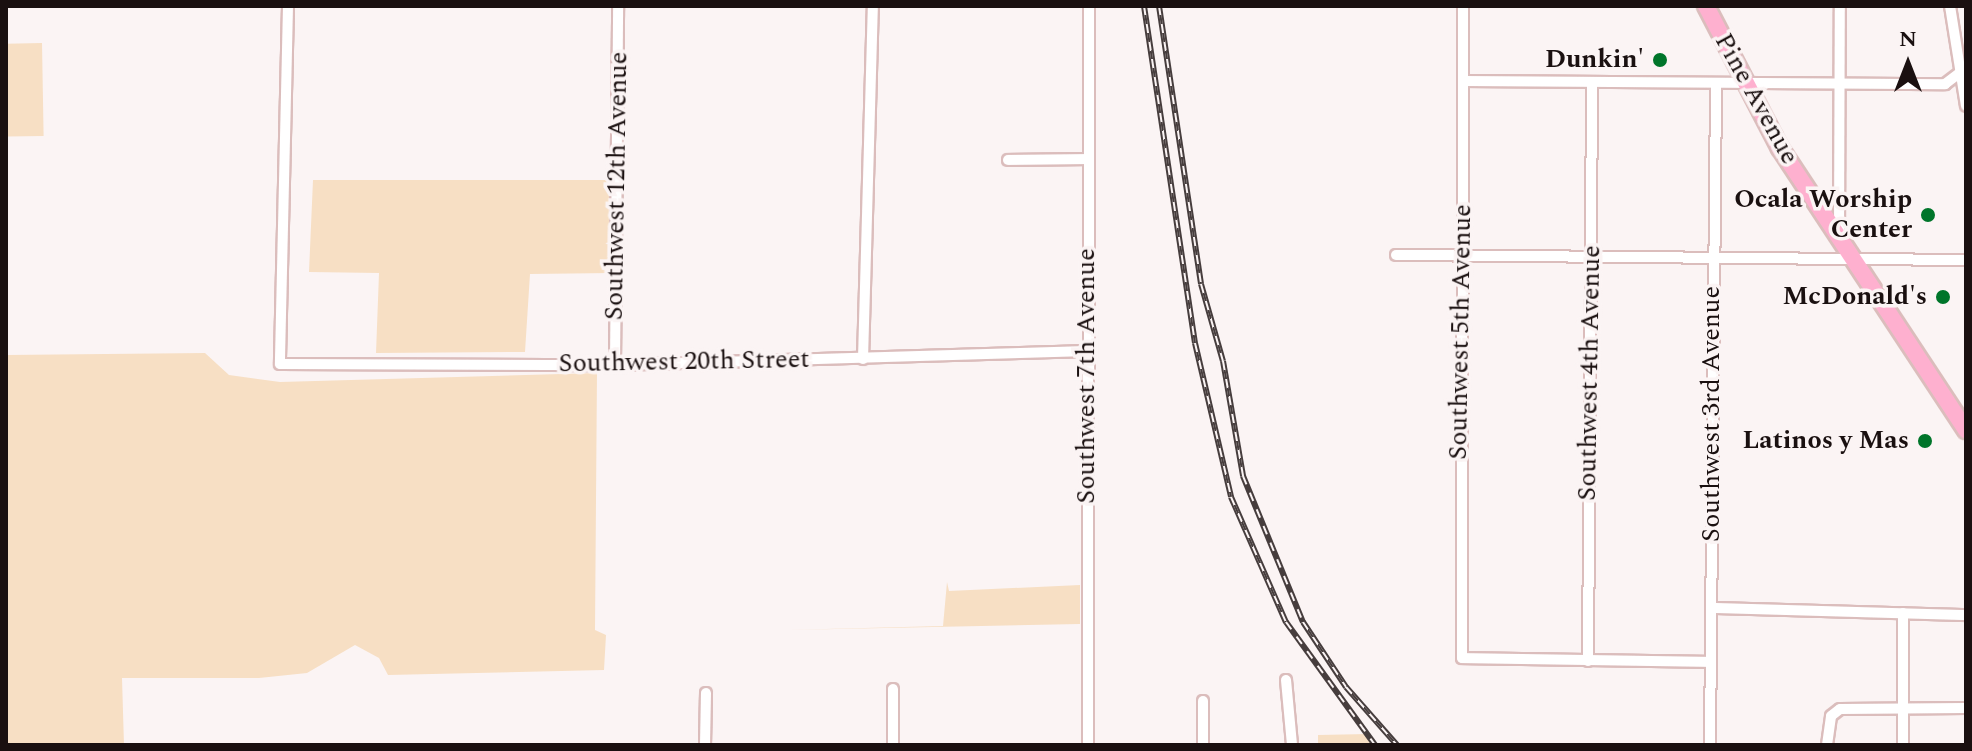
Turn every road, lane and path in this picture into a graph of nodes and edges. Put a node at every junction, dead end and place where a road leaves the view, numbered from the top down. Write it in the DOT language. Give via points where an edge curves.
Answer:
graph roads {
  1 [pos="288,6"];
  2 [pos="618,6"];
  3 [pos="873,6"];
  4 [pos="1089,6"];
  5 [pos="1463,6"];
  6 [pos="1706,6"];
  7 [pos="1840,6"];
  8 [pos="1950,6"];
  9 [pos="1963,70"];
  10 [pos="1464,81"];
  11 [pos="1842,82"];
  12 [pos="1716,83"];
  13 [pos="1743,83"];
  14 [pos="1592,84"];
  15 [pos="1966,106"];
  16 [pos="1087,159"];
  17 [pos="1008,160"];
  18 [pos="1839,237"];
  19 [pos="1396,255"];
  20 [pos="1462,256"];
  21 [pos="1592,257"];
  22 [pos="1853,259"];
  23 [pos="1713,260"];
  24 [pos="1966,260"];
  25 [pos="1088,351"];
  26 [pos="863,359"];
  27 [pos="615,365"];
  28 [pos="1966,430"];
  29 [pos="1712,608"];
  30 [pos="1903,613"];
  31 [pos="1966,615"];
  32 [pos="1588,661"];
  33 [pos="1711,662"];
  34 [pos="1286,680"];
  35 [pos="893,689"];
  36 [pos="706,693"];
  37 [pos="1203,701"];
  38 [pos="1966,708"];
  39 [pos="1903,709"];
  40 [pos="705,745"];
  41 [pos="893,745"];
  42 [pos="1088,745"];
  43 [pos="1203,745"];
  44 [pos="1292,745"];
  45 [pos="1710,745"];
  46 [pos="1827,745"];
  47 [pos="1903,745"];
  1 -- 27 [label="street, Southwest 20th Street" via="280,364"];
  2 -- 27 [label="street, Southwest 12th Avenue"];
  3 -- 26 [label="street"];
  4 -- 16 [label="street, Southwest 7th Avenue"];
  5 -- 10 [label="street, Southwest 5th Avenue"];
  6 -- 13 [label="highway, Pine Avenue"];
  7 -- 11 [label="street"];
  8 -- 9 [label="street"];
  9 -- 11 [label="street" via="1945,84"];
  9 -- 15 [label="street"];
  10 -- 14 [label="street"];
  10 -- 20 [label="street, Southwest 5th Avenue"];
  11 -- 13 [label="street"];
  11 -- 18 [label="street"];
  12 -- 13 [label="street"];
  12 -- 14 [label="street"];
  12 -- 23 [label="street, Southwest 3rd Avenue"];
  13 -- 18 [label="highway, Pine Avenue"];
  14 -- 21 [label="street, Southwest 4th Avenue"];
  16 -- 17 [label="street"];
  16 -- 25 [label="street, Southwest 7th Avenue"];
  18 -- 22 [label="highway, Pine Avenue"];
  19 -- 20 [label="street"];
  20 -- 21 [label="street"];
  20 -- 32 [label="street, Southwest 5th Avenue" via="1462,658"];
  21 -- 23 [label="street"];
  21 -- 32 [label="street, Southwest 4th Avenue"];
  22 -- 23 [label="street"];
  22 -- 24 [label="street"];
  22 -- 28 [label="highway, Pine Avenue"];
  23 -- 29 [label="street, Southwest 3rd Avenue"];
  25 -- 26 [label="street, Southwest 20th Street"];
  25 -- 42 [label="street, Southwest 7th Avenue"];
  26 -- 27 [label="street, Southwest 20th Street"];
  29 -- 30 [label="street"];
  29 -- 33 [label="street, Southwest 3rd Avenue"];
  30 -- 31 [label="street"];
  30 -- 39 [label="street"];
  32 -- 33 [label="street"];
  33 -- 45 [label="street, Southwest 3rd Avenue"];
  34 -- 44 [label="street"];
  35 -- 41 [label="street"];
  36 -- 40 [label="street"];
  37 -- 43 [label="street"];
  38 -- 39 [label="street"];
  39 -- 46 [label="street" via="1840,709 1831,716"];
  39 -- 47 [label="street"];
}
